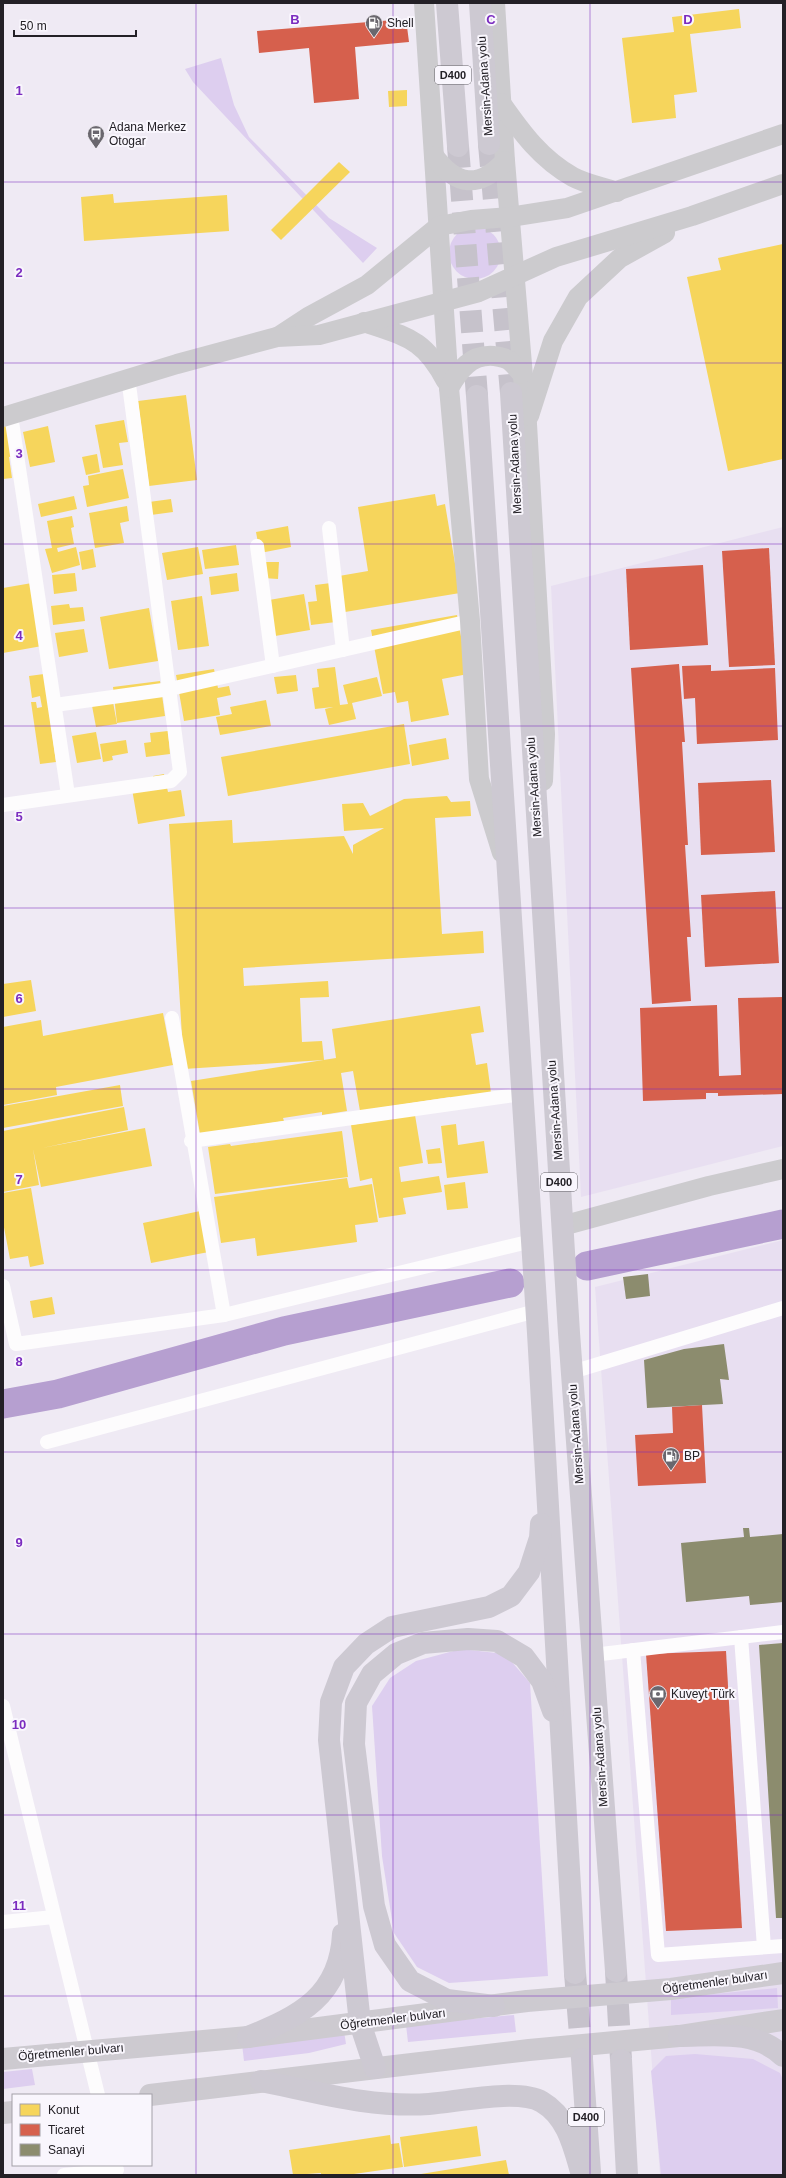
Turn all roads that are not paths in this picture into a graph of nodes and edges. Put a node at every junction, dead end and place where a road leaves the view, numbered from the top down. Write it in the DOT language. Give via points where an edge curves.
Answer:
graph roads {
  1 [pos="424,3"];
  2 [pos="447,3"];
  3 [pos="480,3"];
  4 [pos="495,3"];
  5 [pos="501,103"];
  6 [pos="783,134"];
  7 [pos="489,144"];
  8 [pos="458,146"];
  9 [pos="434,156"];
  10 [pos="505,162"];
  11 [pos="783,184"];
  12 [pos="617,192"];
  13 [pos="692,216"];
  14 [pos="510,217"];
  15 [pos="439,226"];
  16 [pos="514,275"];
  17 [pos="443,302"];
  18 [pos="364,322"];
  19 [pos="277,337"];
  20 [pos="522,374"];
  21 [pos="128,377"];
  22 [pos="449,388"];
  23 [pos="511,393"];
  24 [pos="477,396"];
  25 [pos="7,416"];
  26 [pos="527,424"];
  27 [pos="329,528"];
  28 [pos="257,546"];
  29 [pos="470,621"];
  30 [pos="343,650"];
  31 [pos="273,666"];
  32 [pos="170,689"];
  33 [pos="55,705"];
  34 [pos="68,796"];
  35 [pos="3,805"];
  36 [pos="540,869"];
  37 [pos="508,871"];
  38 [pos="172,1018"];
  39 [pos="522,1094"];
  40 [pos="192,1141"];
  41 [pos="783,1169"];
  42 [pos="562,1226"];
  43 [pos="532,1241"];
  44 [pos="3,1286"];
  45 [pos="783,1308"];
  46 [pos="536,1311"];
  47 [pos="224,1315"];
  48 [pos="538,1333"];
  49 [pos="572,1372"];
  50 [pos="47,1442"];
  51 [pos="783,1632"];
  52 [pos="741,1637"];
  53 [pos="633,1650"];
  54 [pos="593,1655"];
  55 [pos="3,1706"];
  56 [pos="345,1889"];
  57 [pos="54,1917"];
  58 [pos="3,1922"];
  59 [pos="783,1946"];
  60 [pos="764,1947"];
  61 [pos="616,1971"];
  62 [pos="783,1973"];
  63 [pos="494,2006"];
  64 [pos="783,2020"];
  65 [pos="360,2023"];
  66 [pos="679,2036"];
  67 [pos="248,2037"];
  68 [pos="783,2056"];
  69 [pos="3,2058"];
  70 [pos="582,2059"];
  71 [pos="621,2060"];
  72 [pos="375,2068"];
  73 [pos="261,2081"];
  74 [pos="98,2094"];
  75 [pos="152,2095"];
  76 [pos="117,2170"];
  77 [pos="627,2172"];
  78 [pos="64,2175"];
  79 [pos="582,2175"];
  80 [pos="591,2175"];
  1 -- 9 [label="main road"];
  2 -- 8 [label="highway, D400"];
  3 -- 7 [label="highway, Mersin-Adana yolu / D400"];
  4 -- 5 [label="main road"];
  5 -- 10 [label="main road"];
  5 -- 12 [label="main road" via="526,139 547,160 574,178"];
  6 -- 12 [label="main road"];
  9 -- 10 [label="main road" via="443,169 454,177 468,180 481,180 493,174"];
  9 -- 15 [label="main road"];
  10 -- 14 [label="main road"];
  11 -- 13 [label="main road"];
  12 -- 14 [label="main road" via="567,208"];
  13 -- 16 [label="main road" via="556,257"];
  13 -- 26 [label="main road" via="620,258 578,297 554,341"];
  14 -- 15 [label="main road"];
  14 -- 16 [label="main road"];
  15 -- 17 [label="main road"];
  15 -- 19 [label="main road" via="367,285"];
  16 -- 17 [label="main road" via="479,292"];
  16 -- 20 [label="main road"];
  17 -- 18 [label="main road"];
  17 -- 22 [label="main road"];
  18 -- 19 [label="main road" via="320,335"];
  18 -- 22 [label="main road" via="417,343 435,360"];
  19 -- 21 [label="main road"];
  20 -- 22 [label="main road" via="511,362 500,357 475,358 456,374"];
  20 -- 26 [label="main road"];
  21 -- 25 [label="main road"];
  21 -- 32 [label="street"];
  22 -- 29 [label="main road"];
  23 -- 36 [label="highway, Mersin-Adana yolu / D400"];
  24 -- 37 [label="highway, D400"];
  25 -- 33 [label="street"];
  26 -- 36 [label="main road" via="545,734"];
  27 -- 30 [label="street"];
  28 -- 31 [label="street"];
  29 -- 30 [label="street"];
  29 -- 37 [label="main road" via="479,779"];
  30 -- 31 [label="street"];
  31 -- 32 [label="street"];
  32 -- 33 [label="street"];
  32 -- 34 [label="street" via="180,772 171,781"];
  33 -- 34 [label="street"];
  34 -- 35 [label="street"];
  36 -- 42 [label="highway, Mersin-Adana yolu / D400"];
  37 -- 39 [label="highway, D400"];
  38 -- 40 [label="street"];
  39 -- 40 [label="street"];
  39 -- 43 [label="highway, D400"];
  40 -- 47 [label="street"];
  41 -- 42 [label="main road" via="709,1186"];
  42 -- 49 [label="highway, Mersin-Adana yolu / D400"];
  43 -- 46 [label="highway, D400"];
  43 -- 47 [label="street"];
  44 -- 47 [label="street" via="16,1344"];
  45 -- 49 [label="street"];
  46 -- 48 [label="highway, D400"];
  46 -- 50 [label="street"];
  48 -- 56 [label="highway" via="542,1480 540,1538 529,1572 511,1596 489,1607 392,1627 366,1644 344,1667 330,1702 329,1740"];
  48 -- 63 [label="highway, D400" via="575,1973 553,1711 542,1681 524,1657 496,1641 468,1639 423,1643 396,1654 372,1674 356,1703 354,1744 374,1906 385,1945 410,1981 447,2000"];
  49 -- 54 [label="highway, Mersin-Adana yolu / D400"];
  51 -- 52 [label="street"];
  52 -- 53 [label="street"];
  52 -- 60 [label="street"];
  53 -- 54 [label="street"];
  53 -- 60 [label="street" via="658,1955"];
  54 -- 61 [label="highway, Mersin-Adana yolu / D400"];
  55 -- 57 [label="street"];
  56 -- 65 [label="highway"];
  56 -- 67 [label="highway" via="342,1953 325,1991 278,2025"];
  57 -- 58 [label="street"];
  57 -- 74 [label="street"];
  59 -- 60 [label="street"];
  62 -- 63 [label="main road, Öğretmenler bulvarı" via="671,1989"];
  63 -- 65 [label="main road, Öğretmenler bulvarı"];
  64 -- 66 [label="main road"];
  65 -- 67 [label="main road, Öğretmenler bulvarı"];
  65 -- 72 [label="highway"];
  66 -- 68 [label="highway" via="744,2036 774,2048"];
  66 -- 72 [label="main road"];
  67 -- 69 [label="main road, Öğretmenler bulvarı"];
  70 -- 80 [label="highway, D400"];
  71 -- 77 [label="highway"];
  72 -- 73 [label="main road"];
  73 -- 75 [label="main road"];
  73 -- 79 [label="highway" via="381,2104 427,2104 509,2096 534,2098 548,2106 563,2123"];
  76 -- 78 [label="street"];
}
